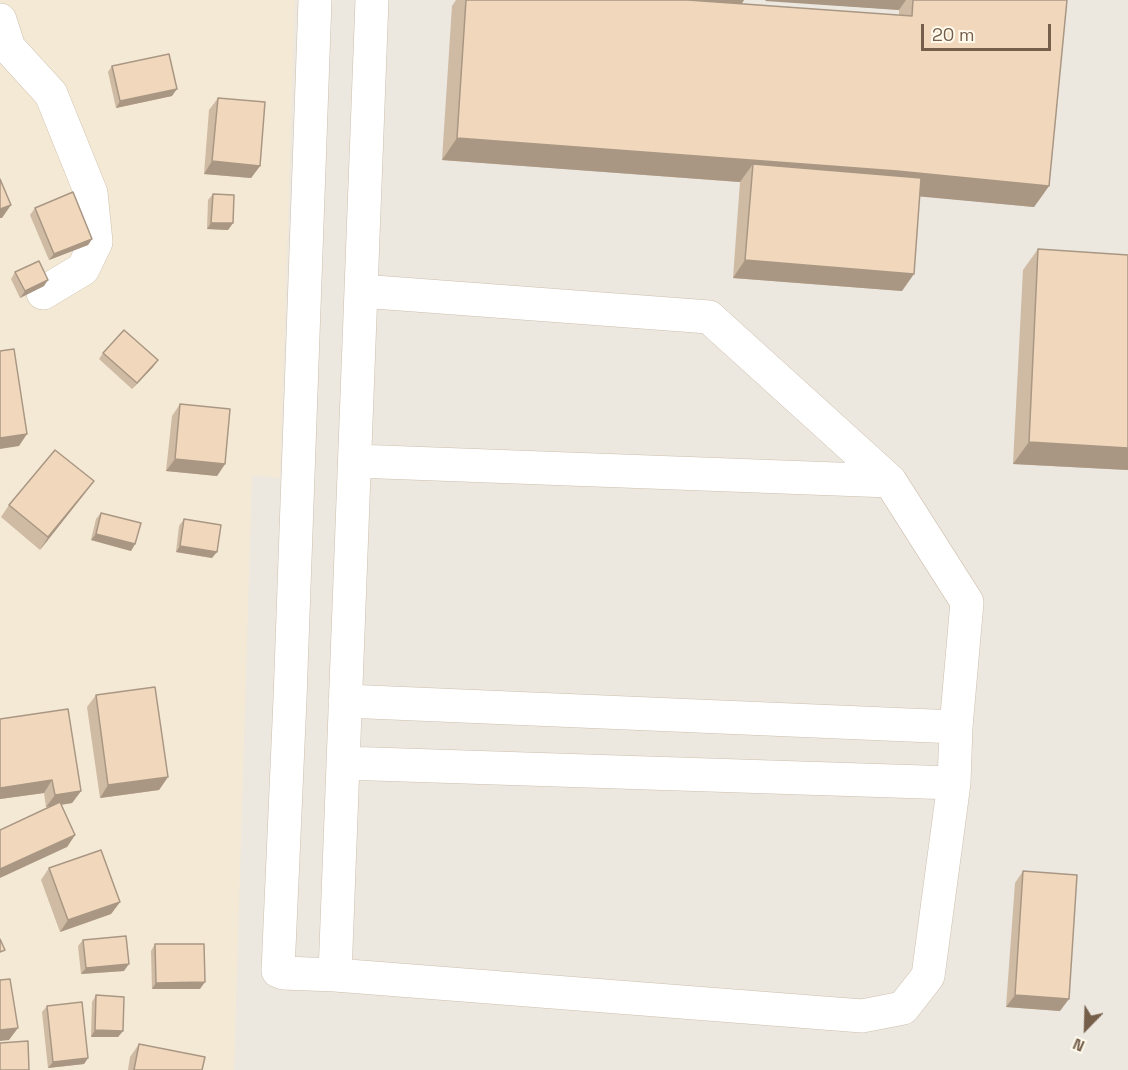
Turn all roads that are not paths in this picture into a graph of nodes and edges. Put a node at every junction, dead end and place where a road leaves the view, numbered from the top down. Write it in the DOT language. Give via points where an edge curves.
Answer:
graph roads {
  1 [pos="315,0"];
  2 [pos="372,0"];
  3 [pos="0,20"];
  4 [pos="361,291"];
  5 [pos="43,293"];
  6 [pos="355,461"];
  7 [pos="890,481"];
  8 [pos="345,701"];
  9 [pos="956,727"];
  10 [pos="343,763"];
  11 [pos="954,783"];
  12 [pos="335,975"];
  1 -- 12 [label="street" via="278,971"];
  2 -- 4 [label="street"];
  3 -- 5 [label="street" via="9,48 51,94 91,193 96,242 83,269"];
  4 -- 6 [label="street"];
  4 -- 7 [label="street" via="709,317"];
  6 -- 7 [label="street"];
  6 -- 8 [label="street"];
  7 -- 9 [label="street" via="967,602"];
  8 -- 9 [label="street"];
  8 -- 10 [label="street"];
  9 -- 11 [label="street"];
  10 -- 11 [label="street"];
  10 -- 12 [label="street"];
  11 -- 12 [label="street" via="928,976 903,1008 862,1016"];
}
